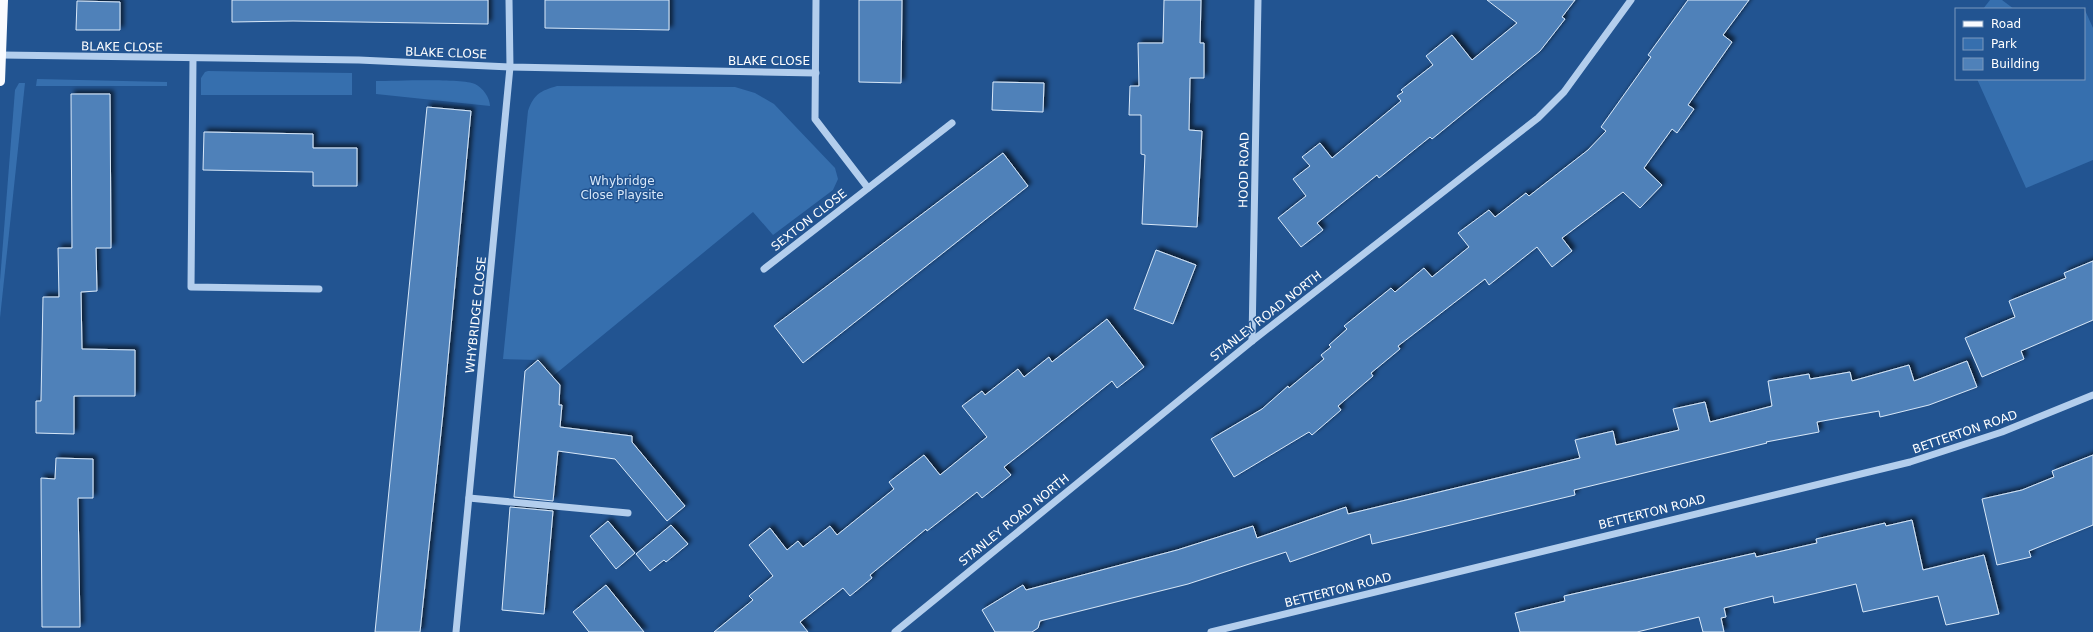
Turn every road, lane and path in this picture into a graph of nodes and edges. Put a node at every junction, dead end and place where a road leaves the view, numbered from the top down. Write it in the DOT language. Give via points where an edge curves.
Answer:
graph roads {
  1 [pos="3,0"];
  2 [pos="509,0"];
  3 [pos="816,0"];
  4 [pos="1258,0"];
  5 [pos="1631,0"];
  6 [pos="2,55"];
  7 [pos="193,59"];
  8 [pos="510,67"];
  9 [pos="816,73"];
  10 [pos="0,82"];
  11 [pos="952,123"];
  12 [pos="868,188"];
  13 [pos="764,269"];
  14 [pos="319,289"];
  15 [pos="1252,341"];
  16 [pos="2093,395"];
  17 [pos="469,498"];
  18 [pos="628,513"];
  19 [pos="456,632"];
  20 [pos="895,632"];
  21 [pos="1211,632"];
  1 -- 6 [label="main road"];
  2 -- 8 [label="street, WHYBRIDGE CLOSE"];
  3 -- 9 [label="street, BLAKE CLOSE"];
  4 -- 15 [label="street, HOOD ROAD"];
  5 -- 15 [label="street, STANLEY ROAD NORTH" via="1564,92 1538,118"];
  6 -- 7 [label="street, BLAKE CLOSE"];
  6 -- 10 [label="main road"];
  7 -- 8 [label="street, BLAKE CLOSE" via="359,60"];
  7 -- 14 [label="street" via="191,287"];
  8 -- 9 [label="street, BLAKE CLOSE"];
  8 -- 17 [label="street, WHYBRIDGE CLOSE"];
  9 -- 12 [label="street" via="815,119"];
  11 -- 12 [label="street, SEXTON CLOSE"];
  12 -- 13 [label="street, SEXTON CLOSE"];
  15 -- 20 [label="street, STANLEY ROAD NORTH"];
  16 -- 21 [label="street, BETTERTON ROAD" via="2002,432 1910,462"];
  17 -- 18 [label="street"];
  17 -- 19 [label="street, WHYBRIDGE CLOSE"];
}
